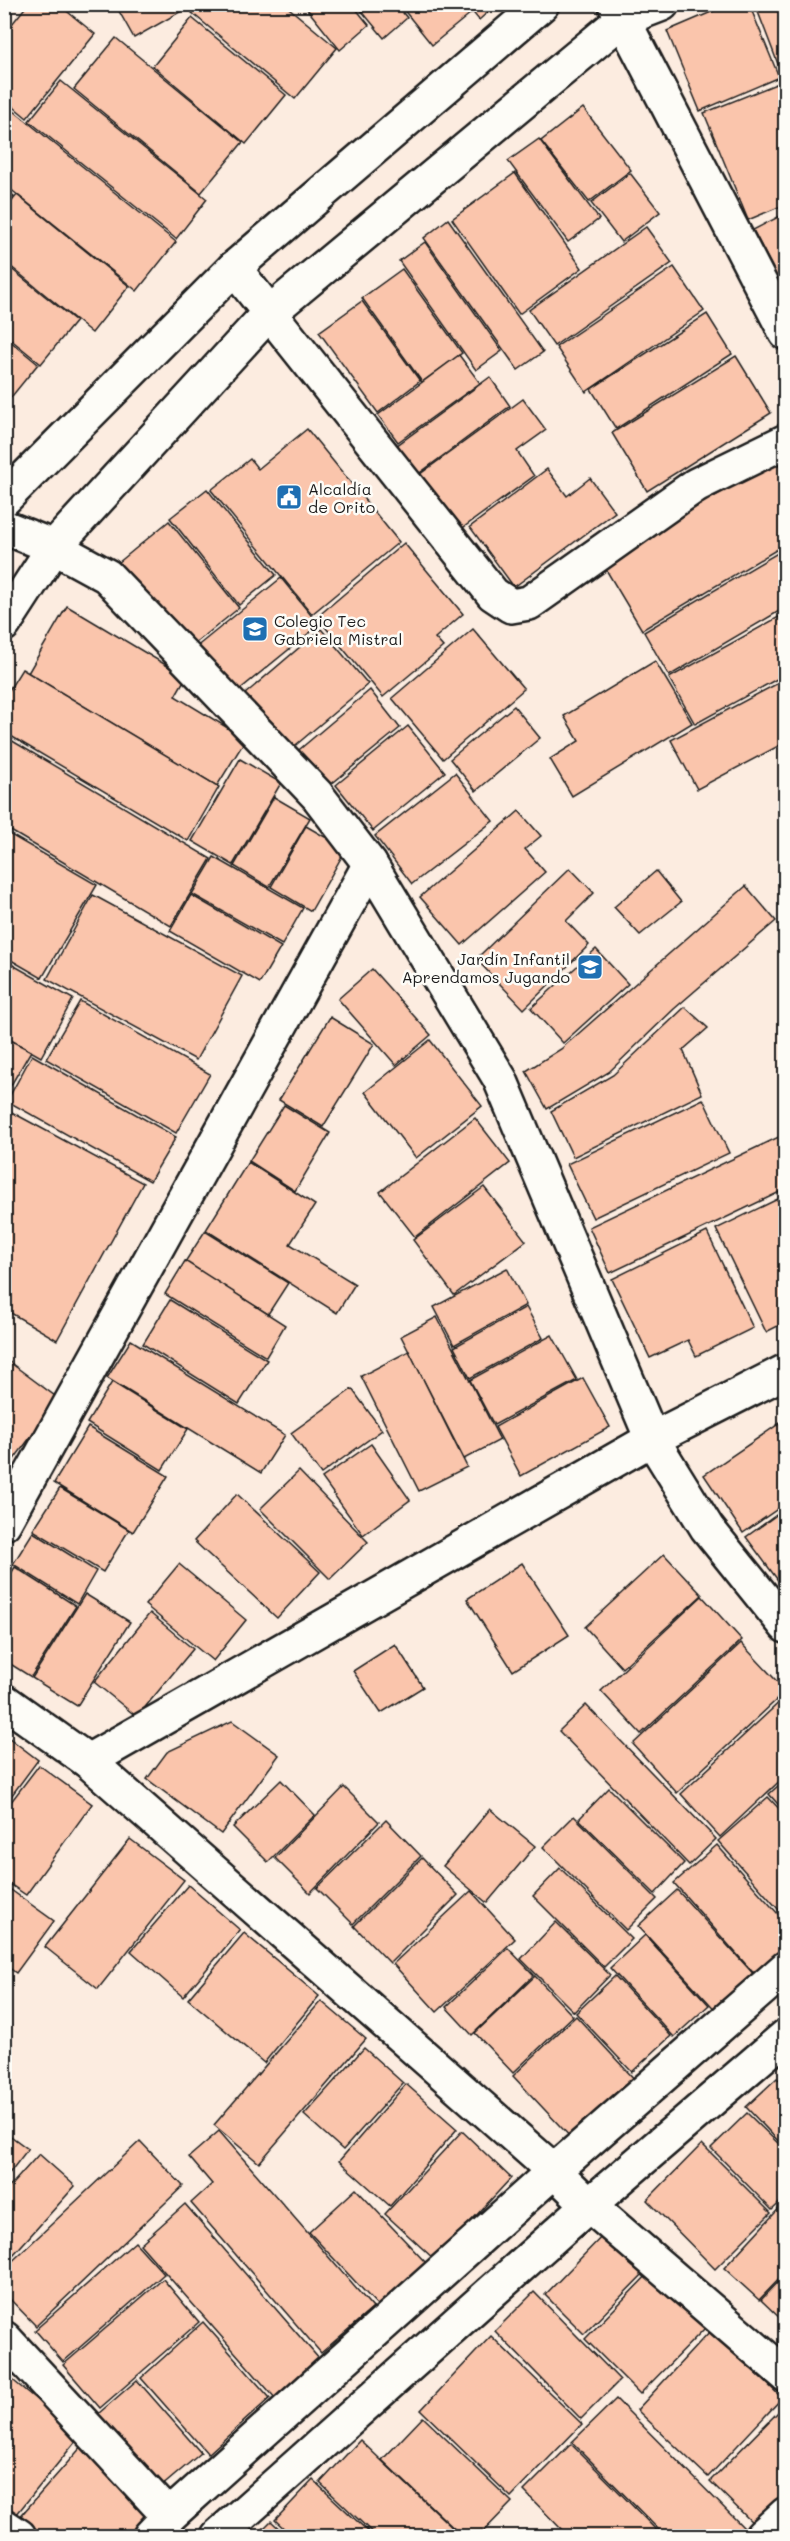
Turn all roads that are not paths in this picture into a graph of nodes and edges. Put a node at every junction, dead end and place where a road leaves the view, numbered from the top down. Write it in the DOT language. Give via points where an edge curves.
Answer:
graph roads {
  1 [pos="542,4"];
  2 [pos="662,4"];
  3 [pos="619,12"];
  4 [pos="234,268"];
  5 [pos="269,313"];
  6 [pos="786,333"];
  7 [pos="786,441"];
  8 [pos="4,499"];
  9 [pos="4,527"];
  10 [pos="54,546"];
  11 [pos="4,624"];
  12 [pos="370,864"];
  13 [pos="786,1371"];
  14 [pos="652,1439"];
  15 [pos="4,1523"];
  16 [pos="786,1626"];
  17 [pos="4,1701"];
  18 [pos="88,1761"];
  19 [pos="786,1968"];
  20 [pos="786,2036"];
  21 [pos="554,2171"];
  22 [pos="589,2205"];
  23 [pos="4,2338"];
  24 [pos="786,2375"];
  25 [pos="786,2514"];
  26 [pos="4,2526"];
  27 [pos="159,2526"];
  28 [pos="19,2536"];
  29 [pos="218,2536"];
  30 [pos="762,2536"];
  1 -- 4 [label="street"];
  2 -- 3 [label="street"];
  3 -- 5 [label="street"];
  3 -- 6 [label="street"];
  4 -- 5 [label="street"];
  4 -- 8 [label="street"];
  5 -- 7 [label="street" via="492,594 511,606 529,603 696,485"];
  5 -- 10 [label="street"];
  9 -- 10 [label="street"];
  10 -- 11 [label="street"];
  10 -- 12 [label="street" via="107,576 317,795"];
  12 -- 14 [label="street" via="501,1079"];
  12 -- 15 [label="street"];
  13 -- 14 [label="street"];
  14 -- 16 [label="street" via="707,1528"];
  14 -- 18 [label="street"];
  17 -- 18 [label="street"];
  18 -- 21 [label="street"];
  19 -- 21 [label="street"];
  20 -- 22 [label="street"];
  21 -- 22 [label="street"];
  21 -- 27 [label="street"];
  22 -- 24 [label="street"];
  22 -- 29 [label="street"];
  23 -- 27 [label="street"];
  25 -- 30 [label="street"];
  26 -- 28 [label="street"];
}
